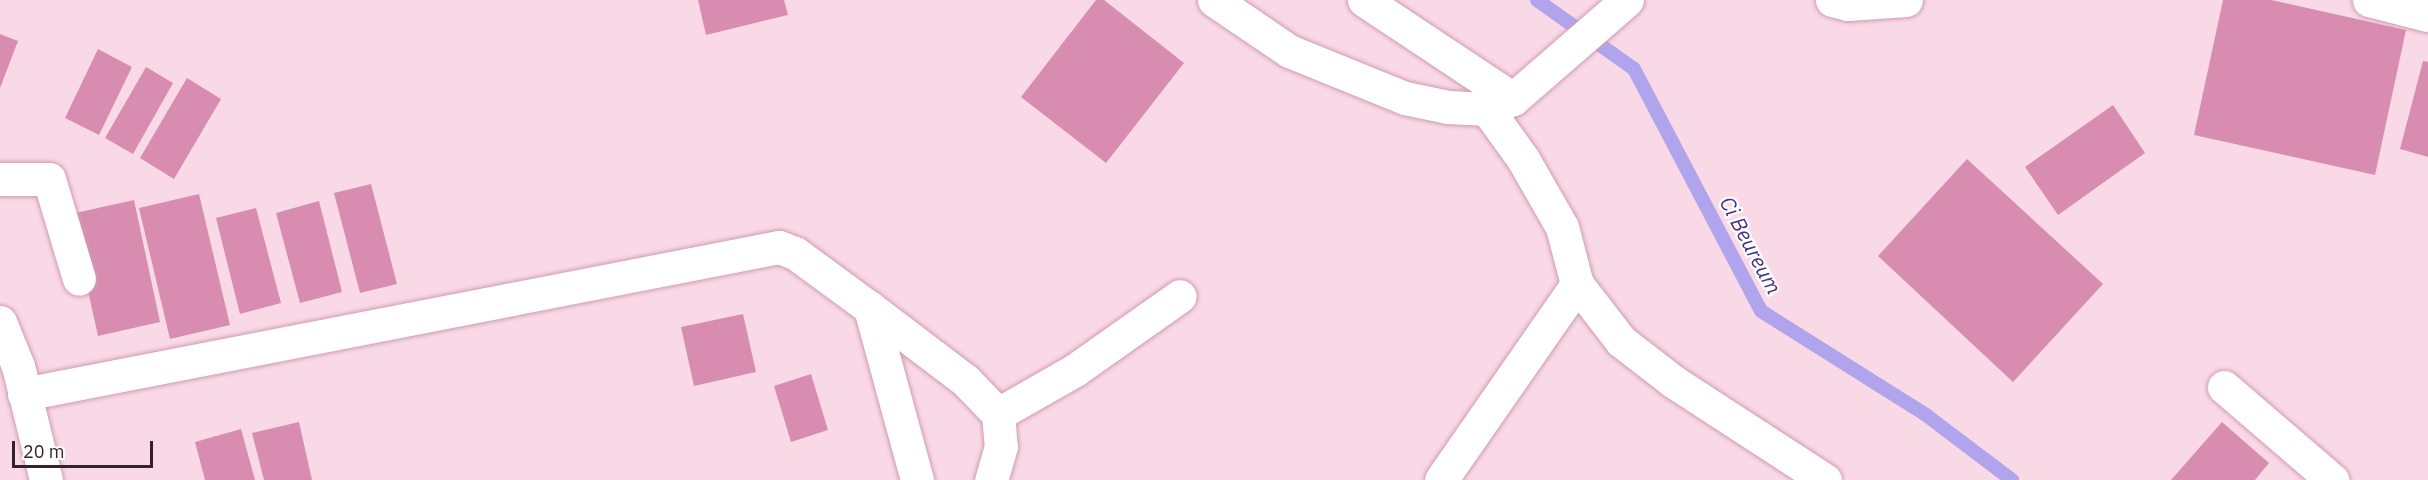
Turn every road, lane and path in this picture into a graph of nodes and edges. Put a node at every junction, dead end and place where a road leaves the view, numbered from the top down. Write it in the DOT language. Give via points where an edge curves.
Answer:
graph roads {
  1 [pos="1214,0"];
  2 [pos="1364,0"];
  3 [pos="1832,0"];
  4 [pos="1906,0"];
  5 [pos="2369,0"];
  6 [pos="1620,5"];
  7 [pos="2428,15"];
  8 [pos="1509,98"];
  9 [pos="0,179"];
  10 [pos="79,279"];
  11 [pos="1576,284"];
  12 [pos="1180,296"];
  13 [pos="870,308"];
  14 [pos="0,322"];
  15 [pos="2224,387"];
  16 [pos="24,394"];
  17 [pos="998,414"];
  18 [pos="46,480"];
  19 [pos="916,480"];
  20 [pos="991,480"];
  21 [pos="1441,480"];
  22 [pos="1825,480"];
  23 [pos="2332,480"];
  1 -- 8 [label="street" via="1289,51 1405,98 1448,107"];
  2 -- 8 [label="street"];
  3 -- 4 [label="street" via="1848,4"];
  5 -- 7 [label="street"];
  6 -- 8 [label="street"];
  8 -- 11 [label="street" via="1523,159 1562,227"];
  9 -- 10 [label="street" via="49,179"];
  11 -- 21 [label="street"];
  11 -- 22 [label="street" via="1621,341 1674,382"];
  12 -- 17 [label="street" via="1075,370"];
  13 -- 16 [label="street" via="795,253 779,247"];
  13 -- 17 [label="street" via="966,381"];
  13 -- 19 [label="street"];
  14 -- 16 [label="street" via="18,366"];
  15 -- 23 [label="street"];
  16 -- 18 [label="street"];
  17 -- 20 [label="street" via="1001,447"];
}
